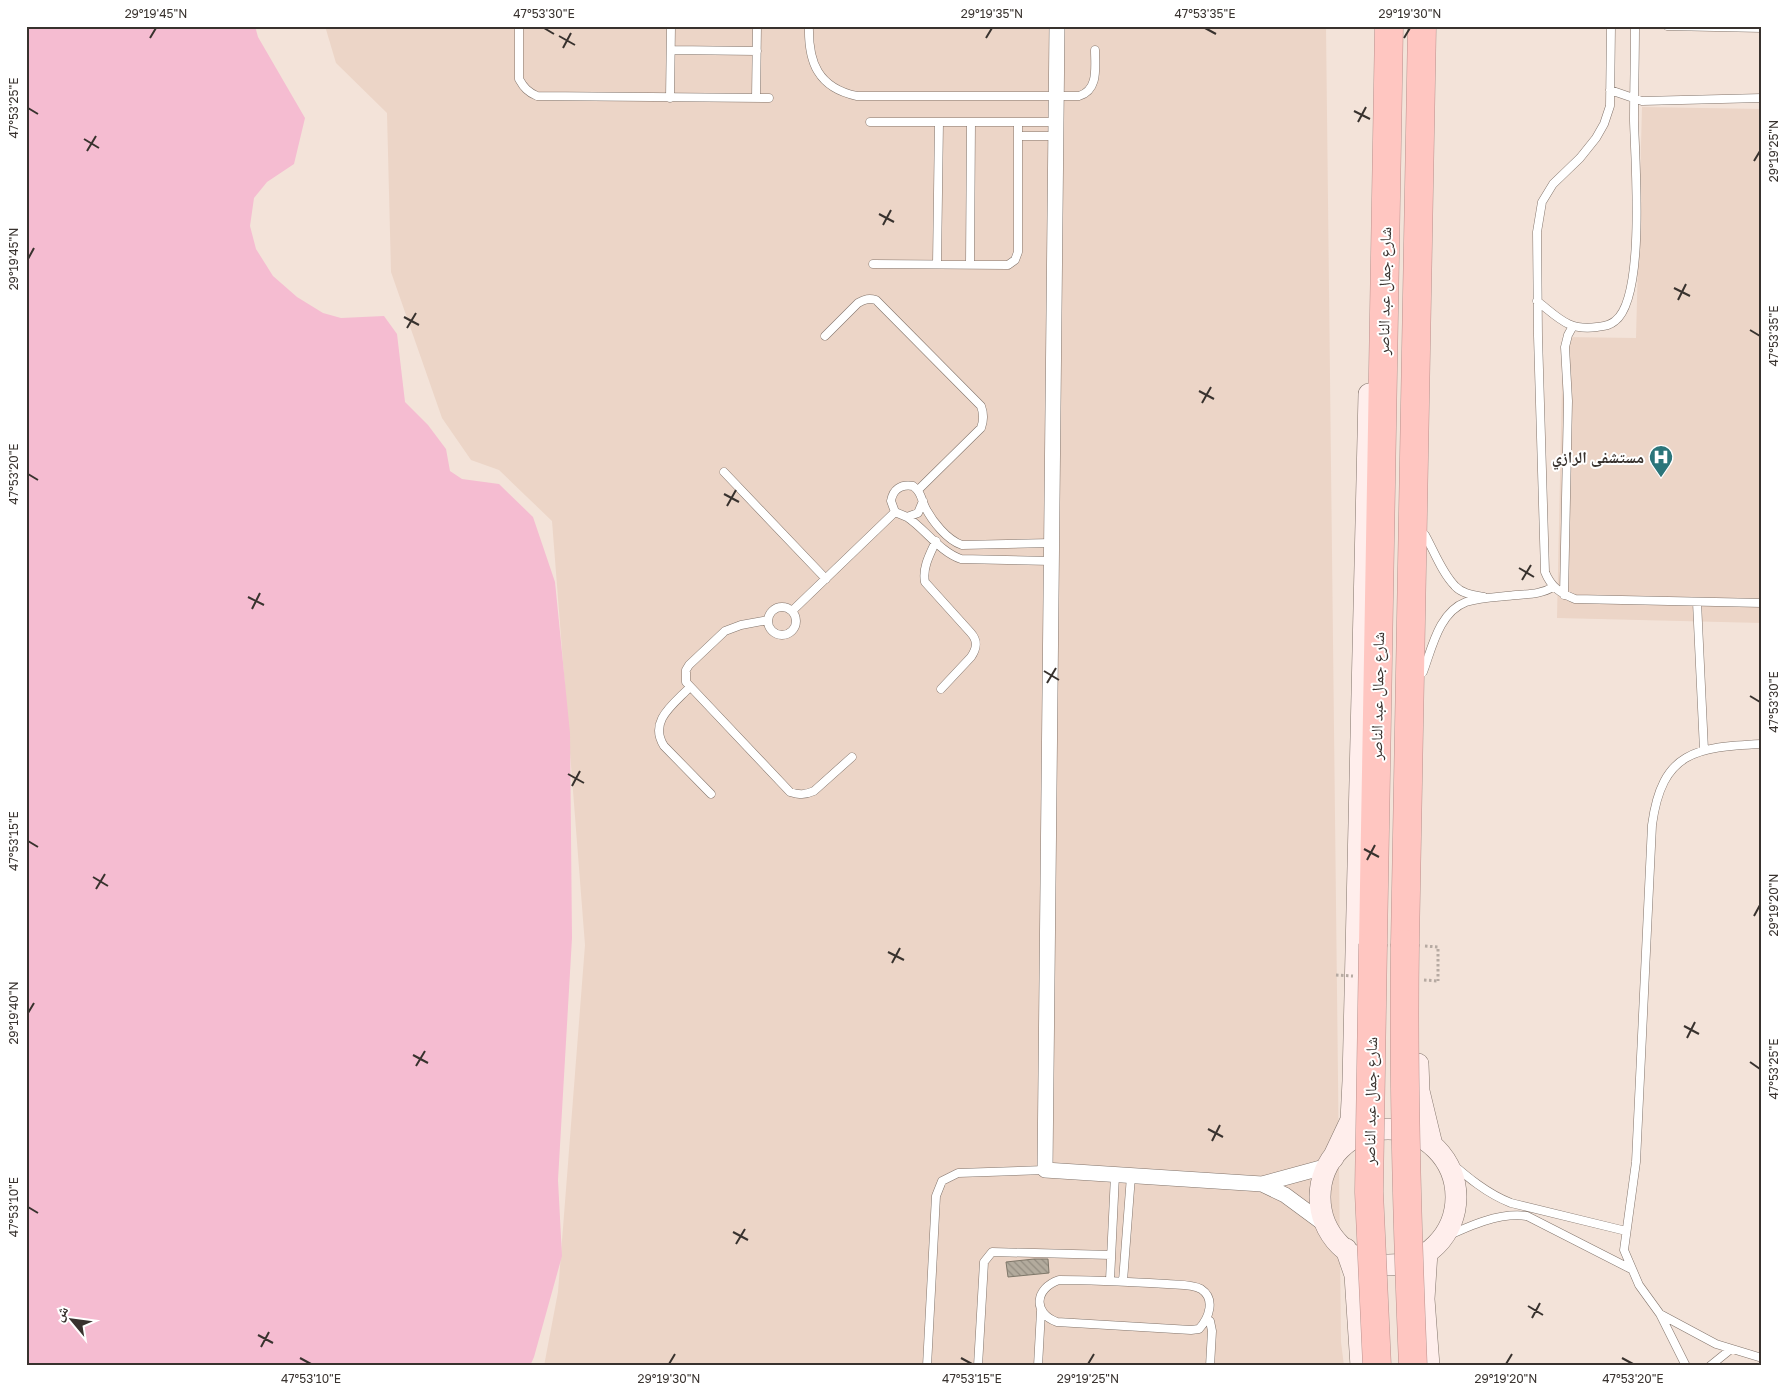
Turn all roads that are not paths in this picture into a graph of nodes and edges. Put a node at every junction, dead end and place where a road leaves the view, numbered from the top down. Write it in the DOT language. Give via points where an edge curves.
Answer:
graph roads {
  1 [pos="519,26"];
  2 [pos="672,26"];
  3 [pos="757,26"];
  4 [pos="809,26"];
  5 [pos="1057,26"];
  6 [pos="1377,26"];
  7 [pos="1389,26"];
  8 [pos="1422,26"];
  9 [pos="1434,26"];
  10 [pos="1611,26"];
  11 [pos="1635,26"];
  12 [pos="1667,26"];
  13 [pos="1762,28"];
  14 [pos="671,50"];
  15 [pos="1095,50"];
  16 [pos="757,51"];
  17 [pos="1610,90"];
  18 [pos="1057,96"];
  19 [pos="670,98"];
  20 [pos="756,98"];
  21 [pos="769,98"];
  22 [pos="1762,98"];
  23 [pos="1634,99"];
  24 [pos="870,122"];
  25 [pos="939,122"];
  26 [pos="971,122"];
  27 [pos="1018,123"];
  28 [pos="1056,129"];
  29 [pos="1018,136"];
  30 [pos="873,264"];
  31 [pos="937,264"];
  32 [pos="970,264"];
  33 [pos="1537,301"];
  34 [pos="1573,326"];
  35 [pos="825,336"];
  36 [pos="724,472"];
  37 [pos="918,490"];
  38 [pos="923,501"];
  39 [pos="895,512"];
  40 [pos="907,517"];
  41 [pos="1425,535"];
  42 [pos="936,541"];
  43 [pos="1052,543"];
  44 [pos="1052,561"];
  45 [pos="826,579"];
  46 [pos="1553,587"];
  47 [pos="1564,595"];
  48 [pos="1491,598"];
  49 [pos="1697,602"];
  50 [pos="1762,603"];
  51 [pos="792,611"];
  52 [pos="768,620"];
  53 [pos="1423,672"];
  54 [pos="690,687"];
  55 [pos="941,689"];
  56 [pos="1762,744"];
  57 [pos="1704,750"];
  58 [pos="852,757"];
  59 [pos="711,794"];
  60 [pos="1437,1151"];
  61 [pos="1331,1162"];
  62 [pos="1045,1170"];
  63 [pos="1115,1175"];
  64 [pos="1131,1176"];
  65 [pos="1262,1184"];
  66 [pos="1327,1226"];
  67 [pos="1626,1231"];
  68 [pos="1434,1245"];
  69 [pos="1346,1249"];
  70 [pos="1111,1255"];
  71 [pos="1631,1269"];
  72 [pos="1110,1280"];
  73 [pos="1124,1281"];
  74 [pos="1042,1311"];
  75 [pos="1660,1314"];
  76 [pos="1207,1319"];
  77 [pos="1731,1349"];
  78 [pos="1762,1358"];
  79 [pos="927,1366"];
  80 [pos="978,1366"];
  81 [pos="1038,1366"];
  82 [pos="1210,1366"];
  83 [pos="1360,1366"];
  84 [pos="1377,1366"];
  85 [pos="1413,1366"];
  86 [pos="1429,1366"];
  87 [pos="1686,1366"];
  88 [pos="1710,1366"];
  1 -- 19 [label="lane" via="519,79 529,93 537,96"];
  2 -- 14 [label="lane"];
  3 -- 16 [label="lane"];
  4 -- 18 [label="lane" via="810,52 817,70 830,85 847,94"];
  5 -- 18 [label="street"];
  6 -- 61 [label="main road" via="1355,1031 1351,1120"];
  7 -- 84 [label="highway, شارع جمال عبد الناصر, bridge" via="1369,1192"];
  8 -- 85 [label="highway, شارع جمال عبد الناصر, bridge" via="1404,1026"];
  9 -- 41 [label="main road"];
  10 -- 17 [label="lane"];
  11 -- 23 [label="lane"];
  12 -- 13 [label="lane"];
  14 -- 16 [label="lane"];
  14 -- 19 [label="lane"];
  15 -- 18 [label="lane" via="1094,79 1090,91 1079,96"];
  16 -- 20 [label="lane"];
  17 -- 23 [label="lane"];
  17 -- 33 [label="lane" via="1610,106 1596,138 1553,184 1542,202 1537,232"];
  18 -- 28 [label="street"];
  19 -- 20 [label="lane"];
  20 -- 21 [label="lane"];
  22 -- 23 [label="lane"];
  23 -- 34 [label="lane" via="1637,235 1627,302 1616,321 1607,326 1583,329"];
  24 -- 25 [label="lane"];
  25 -- 26 [label="lane"];
  25 -- 31 [label="lane"];
  26 -- 27 [label="lane"];
  26 -- 32 [label="lane"];
  27 -- 28 [label="lane"];
  27 -- 29 [label="lane"];
  28 -- 29 [label="lane"];
  28 -- 43 [label="street"];
  29 -- 32 [label="lane" via="1017,256 1008,265"];
  30 -- 31 [label="lane"];
  31 -- 32 [label="lane"];
  33 -- 34 [label="lane"];
  33 -- 46 [label="lane" via="1545,572"];
  34 -- 47 [label="lane" via="1565,347 1568,401"];
  35 -- 37 [label="lane" via="858,303 870,298 876,300 981,406 984,421 981,428"];
  36 -- 45 [label="lane"];
  37 -- 38 [label="lane"];
  37 -- 39 [label="lane" via="907,485 896,490 891,501"];
  38 -- 40 [label="lane" via="918,512"];
  38 -- 43 [label="lane" via="929,514 952,540 962,545"];
  39 -- 40 [label="lane"];
  39 -- 45 [label="lane"];
  40 -- 42 [label="lane"];
  41 -- 48 [label="lane" via="1456,587 1469,595"];
  41 -- 53 [label="main road"];
  42 -- 44 [label="lane" via="950,554 968,560"];
  42 -- 55 [label="lane" via="925,568 925,582 971,633 976,645 975,652"];
  43 -- 44 [label="street"];
  44 -- 62 [label="street"];
  45 -- 51 [label="lane"];
  46 -- 47 [label="lane"];
  46 -- 48 [label="lane" via="1545,592"];
  47 -- 49 [label="lane" via="1585,600"];
  48 -- 53 [label="lane" via="1466,602 1452,611 1439,630"];
  49 -- 50 [label="lane"];
  49 -- 57 [label="lane"];
  51 -- 52 [label="lane" via="777,607"];
  51 -- 52 [label="lane" via="796,621 787,634 771,630"];
  52 -- 54 [label="lane" via="733,627 718,636 686,670 686,682"];
  53 -- 60 [label="main road" via="1419,1091"];
  54 -- 58 [label="lane" via="790,792 798,795 814,791"];
  54 -- 59 [label="lane" via="663,716 659,723 659,739"];
  56 -- 57 [label="lane"];
  57 -- 67 [label="lane" via="1690,754 1674,767 1655,803 1636,1162"];
  60 -- 61 [label="main road" via="1424,1139 1407,1132 1380,1129 1353,1139"];
  60 -- 67 [label="lane" via="1501,1200"];
  60 -- 68 [label="main road" via="1453,1178 1456,1202 1449,1225"];
  61 -- 65 [label="street"];
  61 -- 66 [label="main road" via="1322,1182 1321,1200"];
  62 -- 63 [label="street"];
  62 -- 79 [label="lane" via="958,1173 942,1181 936,1196"];
  63 -- 64 [label="street"];
  63 -- 70 [label="lane"];
  64 -- 65 [label="street"];
  64 -- 73 [label="lane"];
  65 -- 66 [label="street"];
  66 -- 69 [label="main road"];
  67 -- 71 [label="lane" via="1624,1250"];
  68 -- 69 [label="main road" via="1404,1262 1386,1264 1361,1258"];
  68 -- 71 [label="lane" via="1478,1224 1504,1216 1527,1216"];
  68 -- 86 [label="main road" via="1424,1299"];
  69 -- 83 [label="main road" via="1355,1275"];
  70 -- 72 [label="lane"];
  70 -- 80 [label="lane" via="992,1252 984,1262"];
  71 -- 75 [label="lane"];
  72 -- 73 [label="lane"];
  72 -- 74 [label="lane" via="1059,1280 1050,1283 1041,1295"];
  73 -- 76 [label="lane" via="1201,1289 1210,1303"];
  74 -- 76 [label="lane" via="1048,1319 1057,1322 1191,1330 1199,1329"];
  74 -- 81 [label="lane"];
  75 -- 77 [label="lane"];
  75 -- 87 [label="lane"];
  76 -- 82 [label="lane" via="1212,1331"];
  77 -- 78 [label="lane"];
  77 -- 88 [label="lane"];
}
